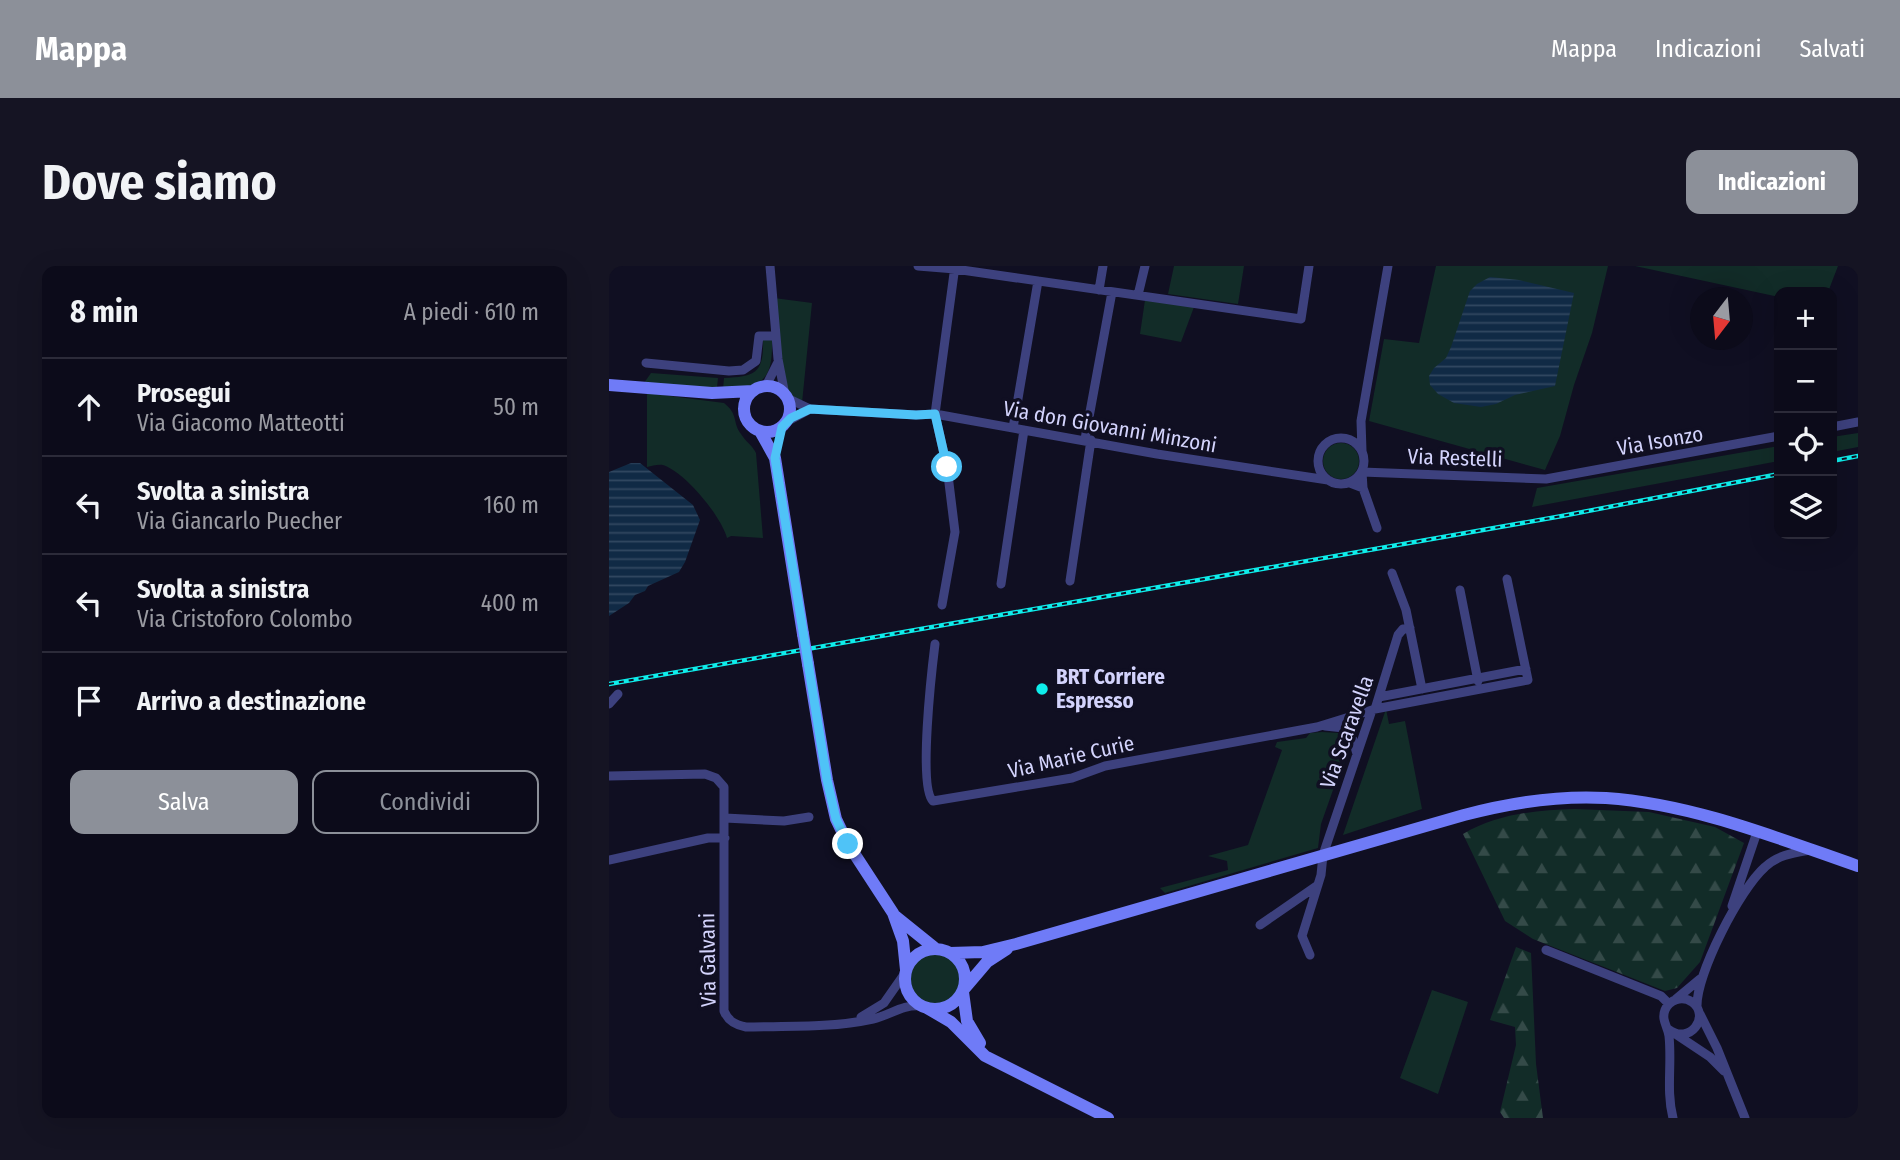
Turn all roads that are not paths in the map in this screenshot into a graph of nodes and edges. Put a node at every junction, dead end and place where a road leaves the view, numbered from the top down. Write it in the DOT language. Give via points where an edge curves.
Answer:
graph roads {
  1 [pos="770,266"];
  2 [pos="918,266"];
  3 [pos="1103,266"];
  4 [pos="1145,266"];
  5 [pos="1309,266"];
  6 [pos="1388,266"];
  7 [pos="955,267"];
  8 [pos="1038,281"];
  9 [pos="1099,290"];
  10 [pos="1112,292"];
  11 [pos="1138,295"];
  12 [pos="776,336"];
  13 [pos="778,359"];
  14 [pos="646,363"];
  15 [pos="609,385"];
  16 [pos="766,386"];
  17 [pos="753,391"];
  18 [pos="712,393"];
  19 [pos="786,396"];
  20 [pos="810,409"];
  21 [pos="745,413"];
  22 [pos="935,414"];
  23 [pos="1361,421"];
  24 [pos="1858,422"];
  25 [pos="785,424"];
  26 [pos="1837,426"];
  27 [pos="1013,428"];
  28 [pos="1024,430"];
  29 [pos="760,431"];
  30 [pos="1774,437"];
  31 [pos="1341,439"];
  32 [pos="1088,440"];
  33 [pos="1362,451"];
  34 [pos="1320,454"];
  35 [pos="775,458"];
  36 [pos="1362,472"];
  37 [pos="1280,473"];
  38 [pos="1546,479"];
  39 [pos="1328,480"];
  40 [pos="1350,483"];
  41 [pos="1363,488"];
  42 [pos="1377,528"];
  43 [pos="1392,573"];
  44 [pos="1507,579"];
  45 [pos="1070,581"];
  46 [pos="1000,584"];
  47 [pos="1460,590"];
  48 [pos="942,606"];
  49 [pos="1410,628"];
  50 [pos="935,644"];
  51 [pos="1526,669"];
  52 [pos="1478,678"];
  53 [pos="1480,688"];
  54 [pos="1421,689"];
  55 [pos="618,694"];
  56 [pos="1379,697"];
  57 [pos="1421,700"];
  58 [pos="609,704"];
  59 [pos="1373,710"];
  60 [pos="1367,724"];
  61 [pos="1317,727"];
  62 [pos="1344,728"];
  63 [pos="1357,754"];
  64 [pos="609,776"];
  65 [pos="809,817"];
  66 [pos="725,818"];
  67 [pos="1756,832"];
  68 [pos="725,838"];
  69 [pos="1812,850"];
  70 [pos="1323,855"];
  71 [pos="609,860"];
  72 [pos="1858,866"];
  73 [pos="1318,885"];
  74 [pos="893,913"];
  75 [pos="1727,922"];
  76 [pos="1260,925"];
  77 [pos="1016,944"];
  78 [pos="936,949"];
  79 [pos="1546,950"];
  80 [pos="950,953"];
  81 [pos="1310,955"];
  82 [pos="906,971"];
  83 [pos="1704,971"];
  84 [pos="963,990"];
  85 [pos="1673,1002"];
  86 [pos="924,1007"];
  87 [pos="1698,1009"];
  88 [pos="846,1022"];
  89 [pos="1676,1033"];
  90 [pos="1689,1044"];
  91 [pos="1671,1050"];
  92 [pos="993,1060"];
  93 [pos="1730,1079"];
  94 [pos="1108,1118"];
  95 [pos="1673,1118"];
  96 [pos="1745,1118"];
  1 -- 12 [label="street"];
  2 -- 7 [label="street"];
  3 -- 9 [label="street"];
  4 -- 11 [label="street"];
  5 -- 11 [label="street" via="1301,319"];
  6 -- 23 [label="street"];
  7 -- 8 [label="street"];
  7 -- 22 [label="street"];
  8 -- 9 [label="street"];
  8 -- 27 [label="street"];
  9 -- 10 [label="street"];
  10 -- 11 [label="street"];
  10 -- 32 [label="street"];
  12 -- 13 [label="street"];
  12 -- 14 [label="street" via="759,336 756,361 743,370"];
  13 -- 16 [label="street"];
  13 -- 19 [label="street"];
  15 -- 18 [label="street"];
  16 -- 17 [label="street"];
  16 -- 19 [label="street"];
  17 -- 18 [label="street"];
  17 -- 21 [label="street"];
  18 -- 21 [label="street" via="729,398"];
  19 -- 20 [label="street"];
  19 -- 25 [label="street" via="790,405"];
  20 -- 22 [label="street, Via don Giovanni Minzoni"];
  20 -- 25 [label="street"];
  21 -- 29 [label="street"];
  22 -- 27 [label="street, Via don Giovanni Minzoni"];
  22 -- 48 [label="street" via="955,532"];
  23 -- 31 [label="street" via="1352,435"];
  23 -- 33 [label="street"];
  24 -- 26 [label="street"];
  25 -- 29 [label="street" via="772,432"];
  25 -- 35 [label="street"];
  27 -- 28 [label="street, Via don Giovanni Minzoni"];
  28 -- 32 [label="street, Via don Giovanni Minzoni"];
  28 -- 46 [label="street"];
  29 -- 35 [label="street"];
  30 -- 38 [label="street, Via Isonzo"];
  31 -- 33 [label="street"];
  31 -- 34 [label="street" via="1328,443"];
  32 -- 37 [label="street, Via don Giovanni Minzoni"];
  32 -- 45 [label="street"];
  33 -- 36 [label="street"];
  34 -- 37 [label="street, Via don Giovanni Minzoni" via="1307,471"];
  34 -- 39 [label="street" via="1319,468"];
  35 -- 74 [label="street, bridge" via="836,819"];
  36 -- 38 [label="street, Via Restelli"];
  36 -- 40 [label="street"];
  36 -- 41 [label="street"];
  37 -- 39 [label="street, Via don Giovanni Minzoni"];
  39 -- 40 [label="street"];
  40 -- 41 [label="street"];
  41 -- 42 [label="street"];
  43 -- 49 [label="street"];
  44 -- 51 [label="street"];
  47 -- 52 [label="street"];
  49 -- 54 [label="street"];
  49 -- 56 [label="street, Via Scaravella" via="1398,635"];
  50 -- 61 [label="street, Via Marie Curie" via="926,765 927,791 933,800 1072,778 1121,762"];
  51 -- 52 [label="street"];
  51 -- 53 [label="street, Via Marie Curie" via="1528,680"];
  52 -- 53 [label="street"];
  52 -- 54 [label="street"];
  53 -- 57 [label="street, Via Marie Curie"];
  54 -- 56 [label="street"];
  54 -- 57 [label="street"];
  55 -- 58 [label="street"];
  56 -- 59 [label="street, Via Scaravella"];
  57 -- 59 [label="street, Via Marie Curie"];
  59 -- 60 [label="street, Via Scaravella"];
  59 -- 61 [label="street, Via Marie Curie"];
  60 -- 62 [label="street"];
  60 -- 63 [label="street, Via Scaravella"];
  61 -- 62 [label="street"];
  62 -- 63 [label="street"];
  63 -- 70 [label="street, Via Scaravella"];
  64 -- 66 [label="street, Via Galvani" via="705,774 719,780 725,791"];
  65 -- 66 [label="street" via="785,821"];
  66 -- 68 [label="street, Via Galvani"];
  67 -- 69 [label="street"];
  67 -- 70 [label="street" via="1654,804 1562,798 1486,810"];
  67 -- 75 [label="street"];
  68 -- 71 [label="street"];
  68 -- 88 [label="street, Via Galvani" via="724,1011 728,1020 745,1027"];
  69 -- 72 [label="street"];
  69 -- 75 [label="street" via="1787,853 1763,868"];
  70 -- 73 [label="street, Via Scaravella"];
  70 -- 77 [label="street"];
  73 -- 76 [label="street"];
  73 -- 81 [label="street, Via Scaravella" via="1302,936"];
  74 -- 78 [label="street"];
  74 -- 82 [label="street" via="903,941"];
  75 -- 83 [label="street"];
  77 -- 80 [label="street"];
  77 -- 84 [label="street" via="988,962"];
  78 -- 80 [label="street"];
  78 -- 82 [label="street" via="918,954"];
  79 -- 85 [label="street"];
  80 -- 84 [label="street" via="963,968"];
  82 -- 86 [label="street" via="908,992"];
  82 -- 88 [label="street, Via Galvani" via="884,1003"];
  83 -- 85 [label="street"];
  83 -- 87 [label="street"];
  84 -- 86 [label="street" via="948,1006"];
  84 -- 92 [label="street" via="967,1021"];
  85 -- 87 [label="street" via="1687,1000"];
  85 -- 89 [label="street" via="1664,1018"];
  86 -- 88 [label="street, Via Galvani" via="905,1007 875,1019"];
  86 -- 92 [label="street" via="951,1022"];
  87 -- 89 [label="street" via="1695,1029"];
  87 -- 93 [label="street"];
  89 -- 90 [label="street"];
  89 -- 91 [label="street"];
  89 -- 91 [label="street"];
  90 -- 91 [label="street" via="1679,1043"];
  90 -- 93 [label="street" via="1716,1062"];
  91 -- 95 [label="street" via="1668,1080"];
  92 -- 94 [label="street"];
  93 -- 96 [label="street"];
}
